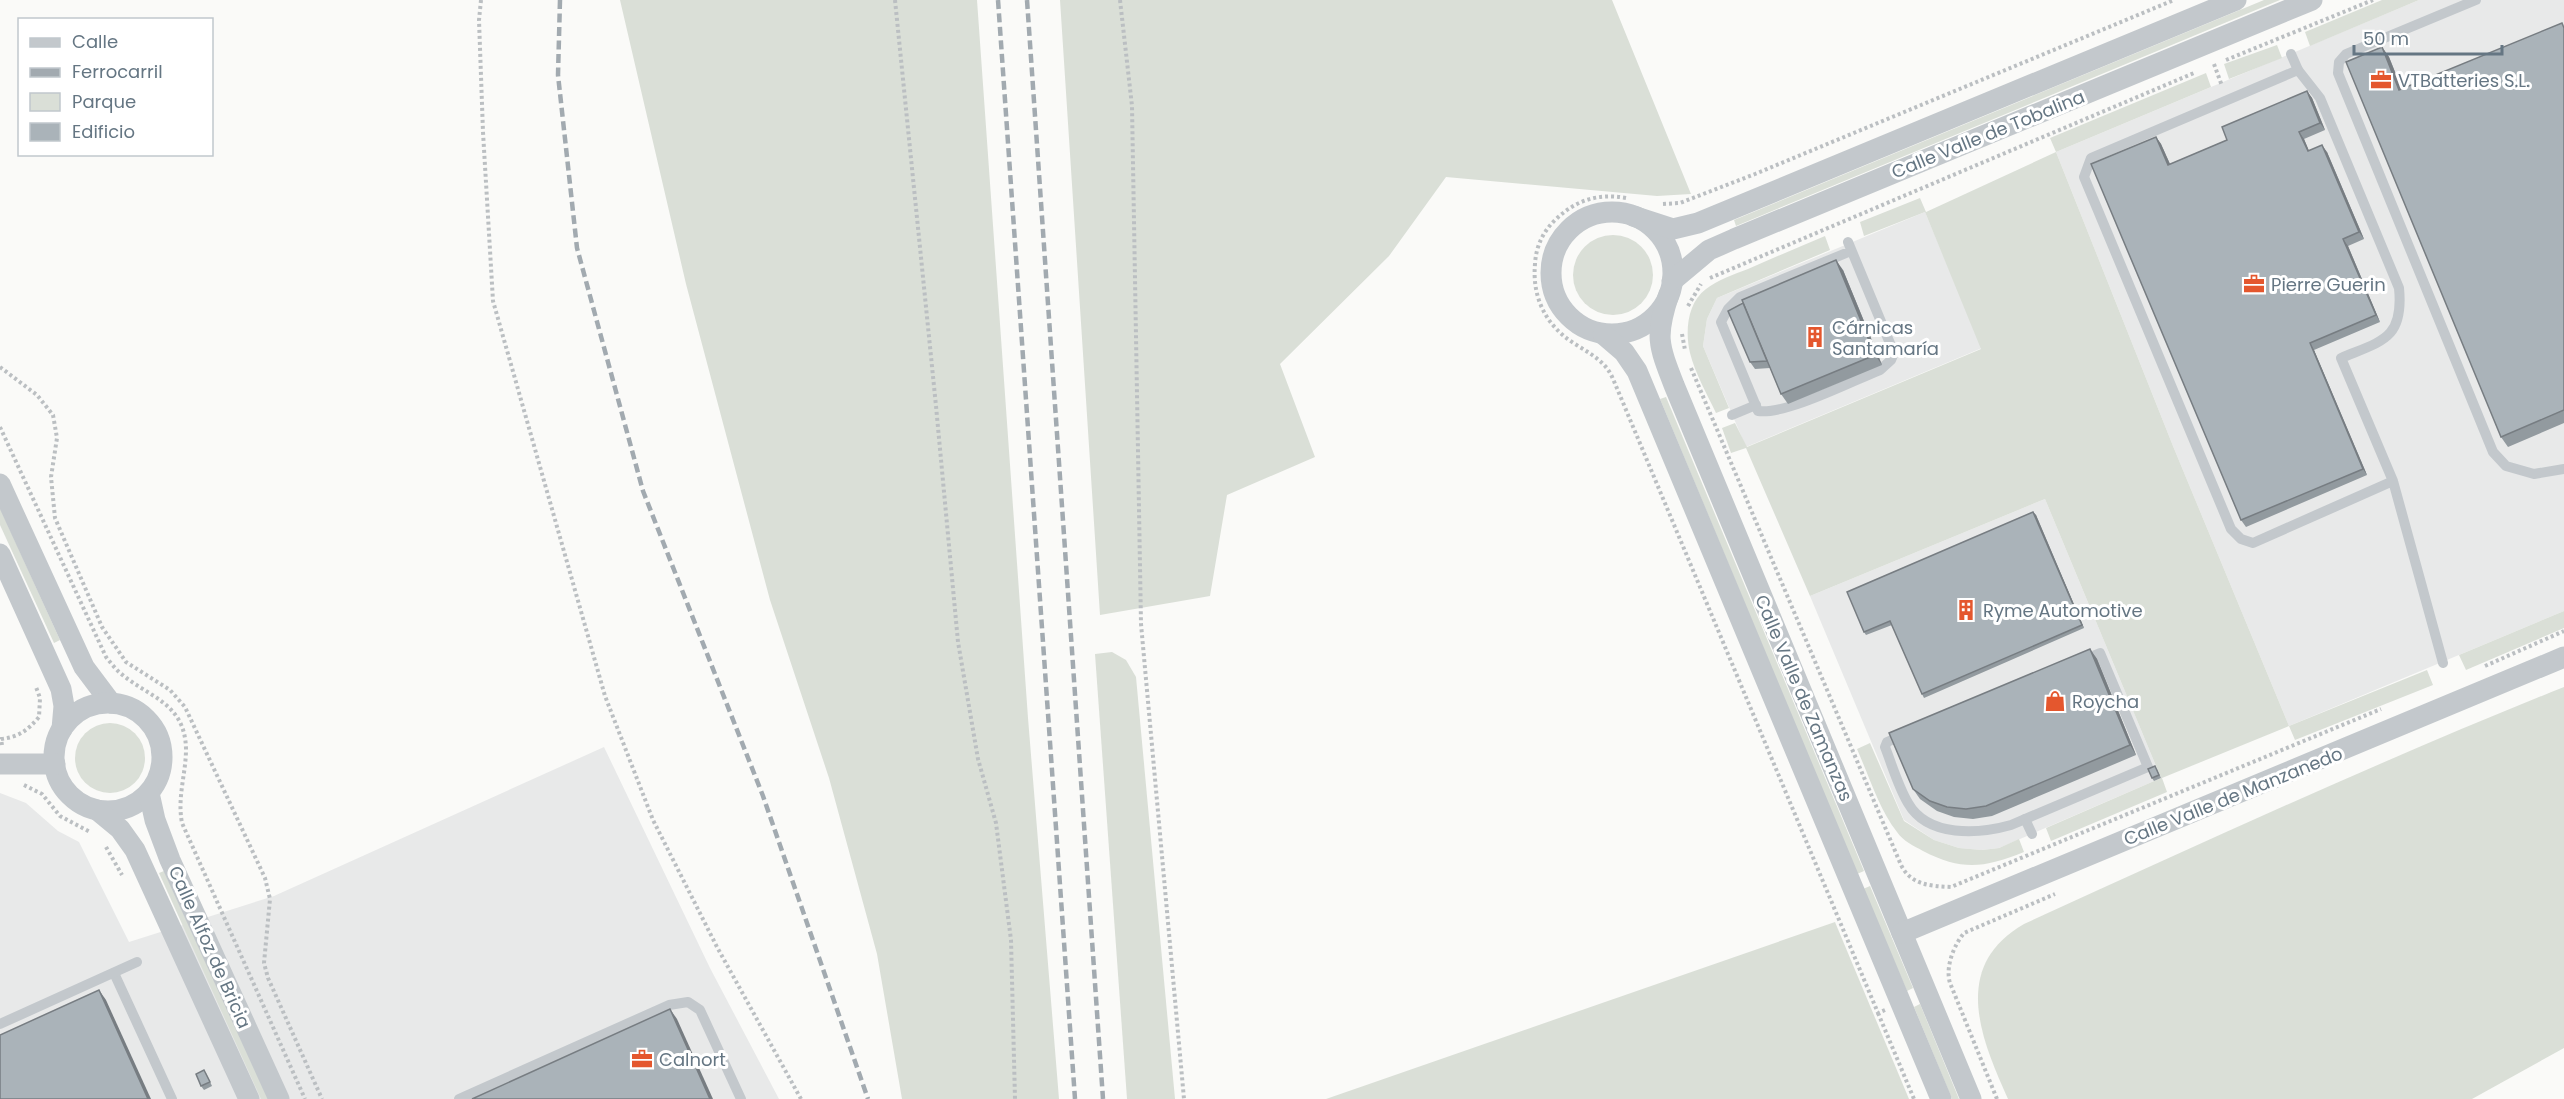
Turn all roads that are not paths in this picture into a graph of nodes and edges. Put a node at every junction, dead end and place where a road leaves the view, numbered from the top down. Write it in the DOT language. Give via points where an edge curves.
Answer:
graph roads {
  1 [pos="2236,0"];
  2 [pos="2312,0"];
  3 [pos="2476,0"];
  4 [pos="2291,54"];
  5 [pos="2298,70"];
  6 [pos="1633,216"];
  7 [pos="1671,287"];
  8 [pos="1603,334"];
  9 [pos="1756,405"];
  10 [pos="1732,415"];
  11 [pos="2564,469"];
  12 [pos="2393,482"];
  13 [pos="0,483"];
  14 [pos="0,554"];
  15 [pos="2564,657"];
  16 [pos="2443,663"];
  17 [pos="111,703"];
  18 [pos="62,729"];
  19 [pos="2,764"];
  20 [pos="55,764"];
  21 [pos="149,793"];
  22 [pos="98,810"];
  23 [pos="2025,819"];
  24 [pos="2032,834"];
  25 [pos="1902,933"];
  26 [pos="137,962"];
  27 [pos="114,973"];
  28 [pos="0,1024"];
  29 [pos="172,1099"];
  30 [pos="249,1099"];
  31 [pos="279,1099"];
  32 [pos="459,1099"];
  33 [pos="741,1099"];
  34 [pos="1941,1099"];
  35 [pos="1971,1099"];
  1 -- 6 [label="street, Calle Valle de Tobalina" via="1698,223 1673,229"];
  2 -- 7 [label="street, Calle Valle de Tobalina" via="1709,250"];
  3 -- 11 [label="lane" via="2346,54 2338,62 2338,73 2493,452 2506,466 2534,474"];
  4 -- 5 [label="lane"];
  5 -- 12 [label="lane" via="2320,98 2398,288 2397,322 2385,339 2341,358"];
  5 -- 12 [label="lane" via="2091,158 2084,177 2231,529 2241,539 2253,543"];
  6 -- 7 [label="street" via="1646,222 1667,248 1673,268"];
  6 -- 8 [label="street" via="1620,212 1588,216 1564,234 1552,261 1552,285 1564,311 1582,327"];
  7 -- 8 [label="street" via="1656,315 1644,325 1628,332"];
  7 -- 25 [label="street, Calle Valle de Zamanzas" via="1659,338 1667,368"];
  8 -- 34 [label="street, Calle Valle de Zamanzas" via="1624,352 1636,371"];
  9 -- 9 [label="lane" via="1721,322 1728,309 1740,297 1850,247 1894,353 1891,360 1880,370 1784,408 1766,412 1758,411"];
  9 -- 10 [label="lane"];
  12 -- 16 [label="lane"];
  13 -- 17 [label="street" via="84,667"];
  14 -- 18 [label="street" via="61,689"];
  15 -- 25 [label="street, Calle Valle de Manzanedo"];
  17 -- 18 [label="street" via="83,709"];
  17 -- 21 [label="street" via="139,712 158,736 162,765"];
  18 -- 20 [label="street"];
  19 -- 20 [label="street"];
  20 -- 22 [label="street" via="58,777 74,799"];
  21 -- 22 [label="street" via="126,808"];
  21 -- 31 [label="street, Calle Alfoz de Bricia" via="163,843"];
  22 -- 30 [label="street, Calle Alfoz de Bricia" via="120,829 135,850"];
  23 -- 23 [label="lane" via="2148,767 2100,653 1887,742 1885,747 1909,805 1923,818 1967,833"];
  23 -- 24 [label="lane"];
  25 -- 35 [label="street, Calle Valle de Zamanzas"];
  26 -- 27 [label="lane"];
  27 -- 28 [label="lane"];
  27 -- 29 [label="lane"];
  32 -- 33 [label="lane" via="669,1005 688,1002 700,1010"];
}
